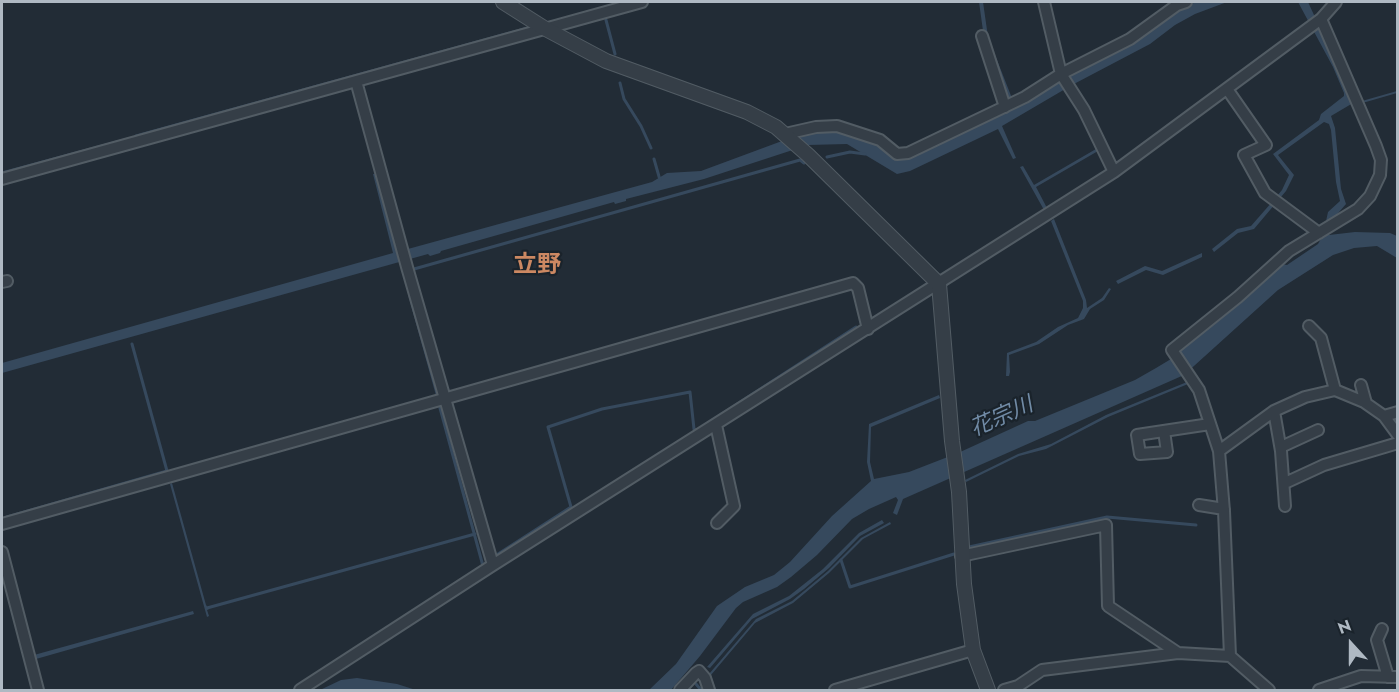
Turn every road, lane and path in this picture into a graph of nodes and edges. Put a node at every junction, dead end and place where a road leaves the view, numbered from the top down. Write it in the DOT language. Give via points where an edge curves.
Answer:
graph roads {
  1 [pos="503,2"];
  2 [pos="642,2"];
  3 [pos="1044,2"];
  4 [pos="1186,2"];
  5 [pos="1336,2"];
  6 [pos="1321,19"];
  7 [pos="544,28"];
  8 [pos="982,36"];
  9 [pos="1061,74"];
  10 [pos="356,81"];
  11 [pos="1227,89"];
  12 [pos="1005,107"];
  13 [pos="785,134"];
  14 [pos="1114,172"];
  15 [pos="2,179"];
  16 [pos="1319,232"];
  17 [pos="939,284"];
  18 [pos="1310,326"];
  19 [pos="867,329"];
  20 [pos="1361,385"];
  21 [pos="1335,390"];
  22 [pos="445,399"];
  23 [pos="1366,403"];
  24 [pos="1275,411"];
  25 [pos="1398,412"];
  26 [pos="1384,416"];
  27 [pos="1210,424"];
  28 [pos="716,425"];
  29 [pos="1318,430"];
  30 [pos="1164,431"];
  31 [pos="1398,435"];
  32 [pos="1398,443"];
  33 [pos="1281,447"];
  34 [pos="1219,451"];
  35 [pos="1285,483"];
  36 [pos="1199,505"];
  37 [pos="1285,506"];
  38 [pos="1224,509"];
  39 [pos="717,523"];
  40 [pos="2,524"];
  41 [pos="2,552"];
  42 [pos="961,556"];
  43 [pos="493,565"];
  44 [pos="1382,629"];
  45 [pos="973,650"];
  46 [pos="1178,653"];
  47 [pos="1230,656"];
  48 [pos="1393,677"];
  49 [pos="38,690"];
  50 [pos="300,690"];
  51 [pos="681,690"];
  52 [pos="709,690"];
  53 [pos="835,690"];
  54 [pos="988,690"];
  55 [pos="1004,690"];
  56 [pos="1269,690"];
  57 [pos="1319,690"];
  1 -- 7 [label="street"];
  2 -- 7 [label="street"];
  3 -- 9 [label="street"];
  4 -- 9 [label="street" via="1130,39"];
  5 -- 6 [label="street"];
  6 -- 11 [label="street"];
  6 -- 16 [label="street" via="1381,160 1380,174 1370,196"];
  7 -- 10 [label="street"];
  7 -- 13 [label="street" via="606,61 747,112"];
  8 -- 12 [label="street"];
  9 -- 12 [label="street"];
  9 -- 14 [label="street" via="1084,110"];
  10 -- 15 [label="street"];
  10 -- 22 [label="street"];
  11 -- 14 [label="street"];
  11 -- 16 [label="street" via="1266,145 1244,155 1265,193"];
  12 -- 13 [label="street" via="908,153 897,154 880,140 837,126"];
  13 -- 17 [label="street"];
  14 -- 17 [label="street"];
  16 -- 27 [label="street" via="1289,251 1172,350 1199,390"];
  17 -- 19 [label="street"];
  17 -- 42 [label="street"];
  18 -- 21 [label="street" via="1321,338"];
  19 -- 22 [label="street" via="858,288 853,283"];
  19 -- 28 [label="street"];
  20 -- 23 [label="street"];
  21 -- 23 [label="street"];
  21 -- 24 [label="street" via="1305,397"];
  22 -- 40 [label="street"];
  22 -- 43 [label="street"];
  23 -- 26 [label="street"];
  24 -- 33 [label="street"];
  24 -- 34 [label="street"];
  25 -- 26 [label="street"];
  26 -- 31 [label="street"];
  27 -- 30 [label="street"];
  27 -- 34 [label="street"];
  28 -- 39 [label="street" via="734,506"];
  28 -- 43 [label="street"];
  29 -- 33 [label="street"];
  32 -- 35 [label="street" via="1324,465"];
  33 -- 35 [label="street"];
  34 -- 38 [label="street"];
  35 -- 37 [label="street"];
  36 -- 38 [label="street"];
  38 -- 47 [label="street"];
  41 -- 49 [label="street"];
  42 -- 45 [label="street"];
  42 -- 46 [label="street" via="1106,525 1108,606"];
  43 -- 50 [label="street"];
  44 -- 48 [label="street" via="1377,640"];
  45 -- 53 [label="street"];
  45 -- 54 [label="street"];
  46 -- 47 [label="street"];
  46 -- 55 [label="street" via="1042,670"];
  47 -- 56 [label="street"];
  48 -- 57 [label="street" via="1361,676"];
  51 -- 52 [label="street" via="699,671"];
}
